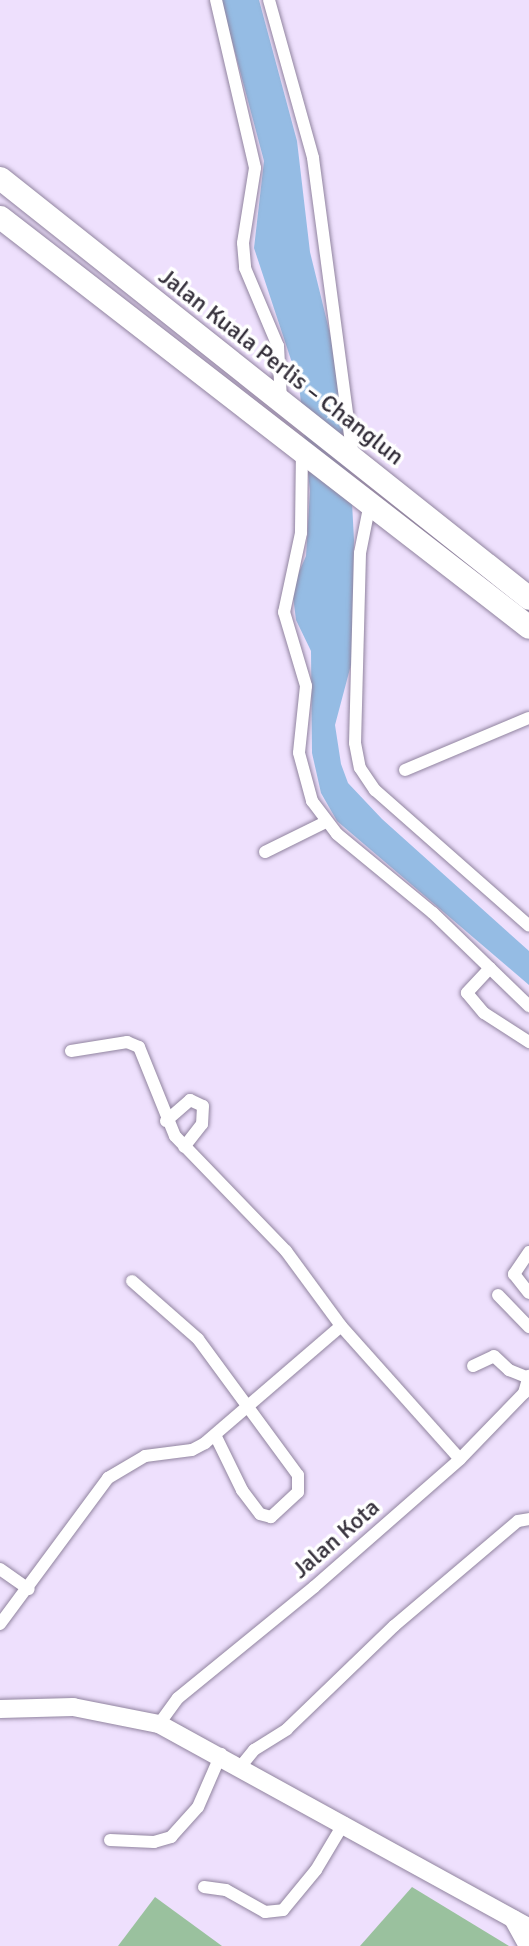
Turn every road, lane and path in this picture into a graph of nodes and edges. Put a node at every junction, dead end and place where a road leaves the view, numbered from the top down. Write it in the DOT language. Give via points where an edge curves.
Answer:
graph roads {
  1 [pos="216,0"];
  2 [pos="269,0"];
  3 [pos="0,178"];
  4 [pos="0,217"];
  5 [pos="283,401"];
  6 [pos="304,449"];
  7 [pos="352,456"];
  8 [pos="365,499"];
  9 [pos="529,598"];
  10 [pos="529,627"];
  11 [pos="529,718"];
  12 [pos="405,770"];
  13 [pos="326,822"];
  14 [pos="265,852"];
  15 [pos="529,926"];
  16 [pos="490,968"];
  17 [pos="529,1006"];
  18 [pos="529,1042"];
  19 [pos="71,1051"];
  20 [pos="166,1121"];
  21 [pos="184,1147"];
  22 [pos="529,1252"];
  23 [pos="132,1281"];
  24 [pos="529,1293"];
  25 [pos="498,1295"];
  26 [pos="341,1326"];
  27 [pos="529,1327"];
  28 [pos="473,1366"];
  29 [pos="529,1377"];
  30 [pos="247,1407"];
  31 [pos="215,1435"];
  32 [pos="460,1459"];
  33 [pos="529,1519"];
  34 [pos="0,1569"];
  35 [pos="29,1589"];
  36 [pos="0,1624"];
  37 [pos="0,1709"];
  38 [pos="159,1724"];
  39 [pos="221,1754"];
  40 [pos="241,1766"];
  41 [pos="344,1823"];
  42 [pos="110,1840"];
  43 [pos="204,1887"];
  44 [pos="521,1923"];
  45 [pos="528,1946"];
  1 -- 5 [label="street" via="255,168 243,243 244,268 278,346"];
  2 -- 7 [label="street" via="313,158"];
  3 -- 5 [label="highway, Jalan Kuala Perlis – Changlun"];
  4 -- 6 [label="highway, Jalan Kuala Perlis – Changlun"];
  5 -- 7 [label="highway, Jalan Kuala Perlis – Changlun"];
  6 -- 8 [label="highway, Jalan Kuala Perlis – Changlun"];
  6 -- 13 [label="street" via="301,533 284,611 306,685 301,767 312,800"];
  7 -- 9 [label="highway, Jalan Kuala Perlis – Changlun"];
  8 -- 10 [label="highway, Jalan Kuala Perlis – Changlun"];
  8 -- 15 [label="street" via="355,743 360,768 375,790"];
  11 -- 12 [label="street"];
  13 -- 14 [label="street"];
  13 -- 16 [label="street"];
  16 -- 17 [label="street"];
  16 -- 18 [label="street" via="467,993 484,1013"];
  19 -- 20 [label="street" via="127,1042 139,1047"];
  20 -- 21 [label="street"];
  20 -- 21 [label="street" via="190,1100 203,1105 202,1124"];
  21 -- 26 [label="street" via="286,1251"];
  22 -- 24 [label="street" via="514,1274"];
  23 -- 30 [label="street" via="188,1327"];
  25 -- 27 [label="street"];
  26 -- 30 [label="street"];
  26 -- 32 [label="street"];
  28 -- 29 [label="street" via="494,1356 509,1370"];
  29 -- 32 [label="street, Jalan Kota" via="524,1393"];
  30 -- 31 [label="street"];
  30 -- 31 [label="street" via="298,1475 298,1492 271,1517 260,1514 242,1490"];
  31 -- 35 [label="street" via="192,1450 134,1460 108,1478 85,1504"];
  32 -- 38 [label="street, Jalan Kota" via="178,1698"];
  33 -- 40 [label="street" via="518,1521 384,1634 287,1729 250,1753"];
  34 -- 35 [label="street"];
  35 -- 36 [label="street"];
  37 -- 38 [label="main road" via="73,1707"];
  38 -- 39 [label="main road"];
  39 -- 40 [label="main road"];
  39 -- 42 [label="street" via="198,1807 171,1837 154,1842"];
  40 -- 41 [label="main road"];
  41 -- 43 [label="street" via="316,1870 283,1910 265,1912 226,1890"];
  41 -- 44 [label="main road"];
  44 -- 45 [label="main road"];
}
